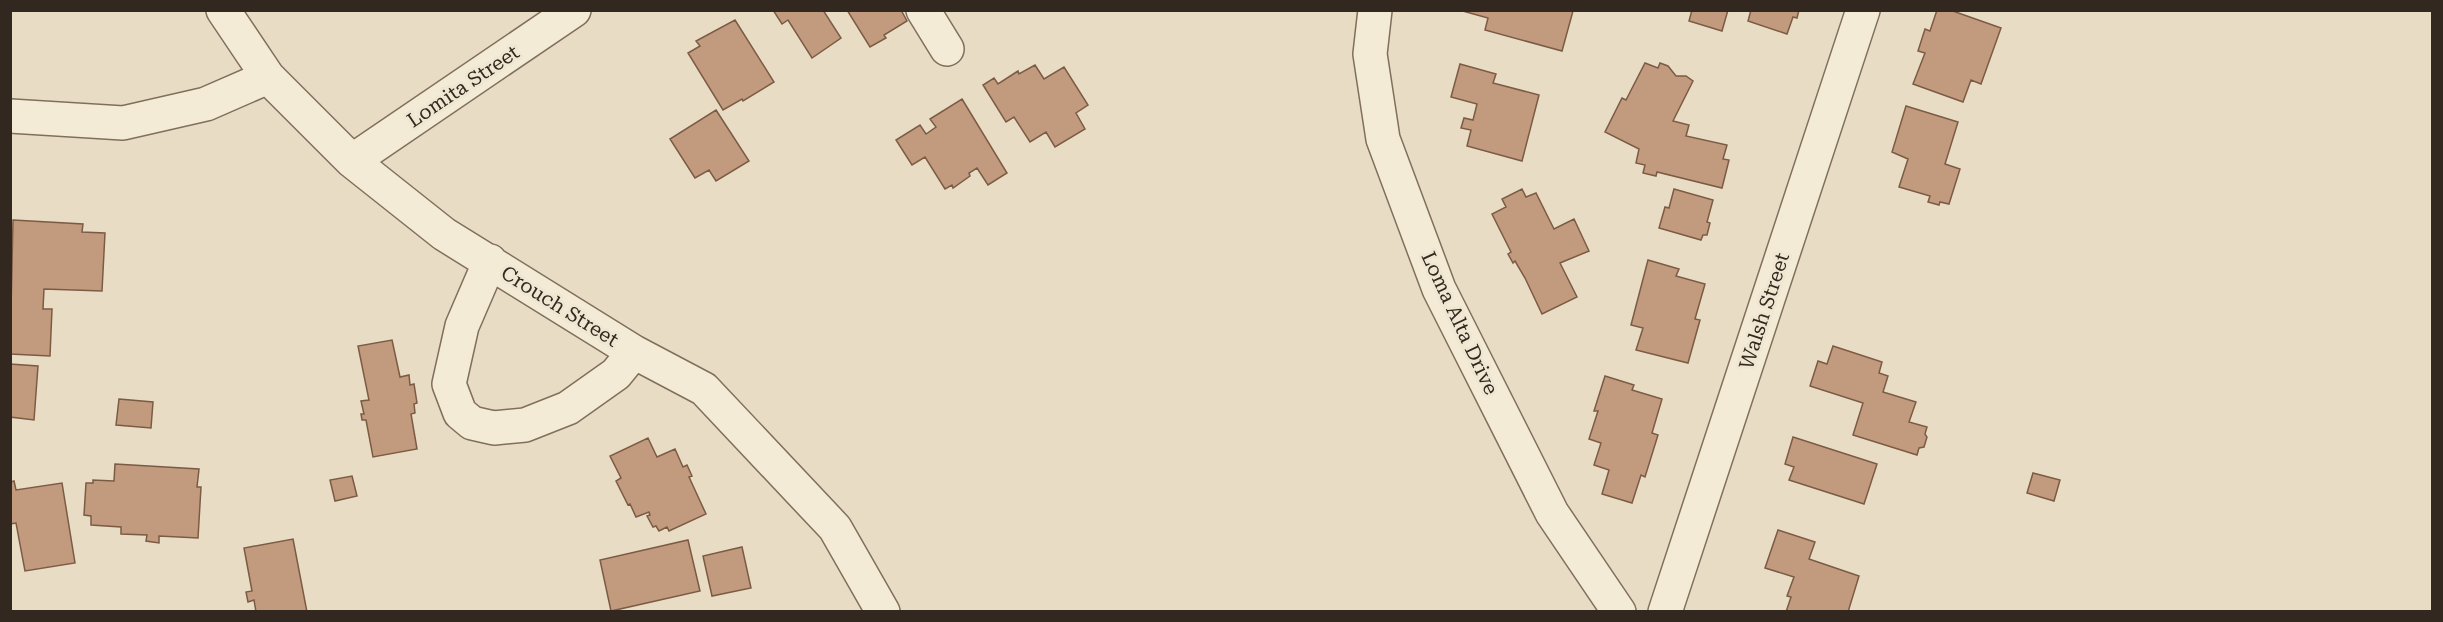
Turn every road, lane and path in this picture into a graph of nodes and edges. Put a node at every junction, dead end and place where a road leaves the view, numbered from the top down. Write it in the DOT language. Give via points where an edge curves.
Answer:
graph roads {
  1 [pos="223,10"];
  2 [pos="574,10"];
  3 [pos="923,10"];
  4 [pos="1375,10"];
  5 [pos="1863,10"];
  6 [pos="947,49"];
  7 [pos="268,77"];
  8 [pos="10,116"];
  9 [pos="352,161"];
  10 [pos="490,261"];
  11 [pos="634,352"];
  12 [pos="883,612"];
  13 [pos="1619,612"];
  14 [pos="1665,612"];
  1 -- 7 [label="street, Crouch Street"];
  2 -- 9 [label="street, Lomita Street"];
  3 -- 6 [label="street"];
  4 -- 13 [label="street, Loma Alta Drive" via="1370,54 1383,139 1439,289 1552,513"];
  5 -- 14 [label="street, Walsh Street"];
  7 -- 8 [label="street" via="206,104 123,123"];
  7 -- 9 [label="street, Crouch Street"];
  9 -- 10 [label="street, Crouch Street" via="444,234"];
  10 -- 11 [label="street, Crouch Street"];
  10 -- 11 [label="street" via="462,326 449,384 460,413 472,423 494,428 525,425 568,408 616,374"];
  11 -- 12 [label="street, Crouch Street" via="704,389 835,528"];
}
